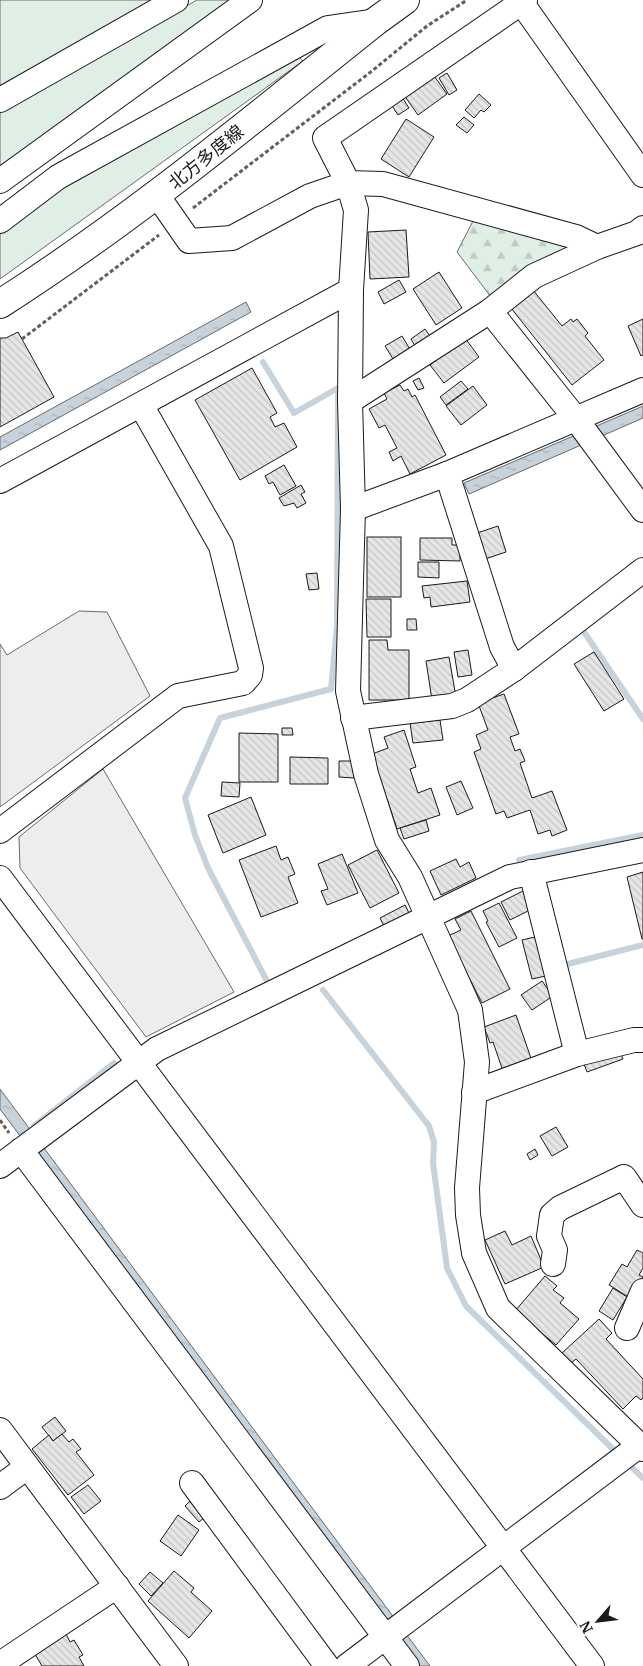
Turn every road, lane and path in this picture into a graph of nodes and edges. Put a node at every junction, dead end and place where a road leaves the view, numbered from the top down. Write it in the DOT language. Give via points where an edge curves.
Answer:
graph roads {
  1 [pos="176,0"];
  2 [pos="250,0"];
  3 [pos="405,0"];
  4 [pos="467,0"];
  5 [pos="523,1"];
  6 [pos="376,21"];
  7 [pos="0,100"];
  8 [pos="643,175"];
  9 [pos="0,181"];
  10 [pos="348,184"];
  11 [pos="157,195"];
  12 [pos="0,221"];
  13 [pos="175,222"];
  14 [pos="643,228"];
  15 [pos="597,247"];
  16 [pos="351,290"];
  17 [pos="0,304"];
  18 [pos="490,311"];
  19 [pos="22,339"];
  20 [pos="643,390"];
  21 [pos="350,401"];
  22 [pos="141,405"];
  23 [pos="584,429"];
  24 [pos="447,474"];
  25 [pos="0,481"];
  26 [pos="353,508"];
  27 [pos="643,510"];
  28 [pos="643,570"];
  29 [pos="514,669"];
  30 [pos="353,718"];
  31 [pos="0,831"];
  32 [pos="643,850"];
  33 [pos="531,872"];
  34 [pos="0,878"];
  35 [pos="429,916"];
  36 [pos="643,1040"];
  37 [pos="577,1054"];
  38 [pos="139,1062"];
  39 [pos="474,1092"];
  40 [pos="21,1150"];
  41 [pos="0,1166"];
  42 [pos="643,1205"];
  43 [pos="553,1264"];
  44 [pos="643,1291"];
  45 [pos="627,1328"];
  46 [pos="0,1430"];
  47 [pos="641,1447"];
  48 [pos="28,1467"];
  49 [pos="192,1483"];
  50 [pos="0,1488"];
  51 [pos="504,1548"];
  52 [pos="117,1586"];
  53 [pos="392,1632"];
  54 [pos="0,1664"];
  55 [pos="176,1666"];
  56 [pos="327,1666"];
  57 [pos="347,1666"];
  58 [pos="407,1666"];
  59 [pos="592,1666"];
  1 -- 7 [label="street"];
  2 -- 9 [label="street"];
  3 -- 6 [label="main road, 北方多度線"];
  4 -- 13 [label="path" via="427,26"];
  5 -- 8 [label="street"];
  5 -- 10 [label="street" via="325,138"];
  6 -- 11 [label="main road, 北方多度線"];
  6 -- 12 [label="street" via="328,28 58,177"];
  10 -- 13 [label="street" via="310,196 232,238 189,241"];
  10 -- 15 [label="street" via="382,184 576,237"];
  10 -- 16 [label="street" via="356,210"];
  11 -- 13 [label="street"];
  11 -- 17 [label="main road, 北方多度線" via="51,272"];
  13 -- 19 [label="path"];
  14 -- 15 [label="street"];
  15 -- 18 [label="street" via="534,276"];
  16 -- 21 [label="street"];
  16 -- 22 [label="street"];
  18 -- 21 [label="street"];
  18 -- 23 [label="street"];
  20 -- 23 [label="street"];
  21 -- 26 [label="street"];
  22 -- 25 [label="street"];
  22 -- 31 [label="street" via="221,546 251,668 250,676 243,683 178,696"];
  23 -- 24 [label="street"];
  23 -- 27 [label="street"];
  24 -- 26 [label="street"];
  24 -- 29 [label="street" via="502,647"];
  26 -- 30 [label="street" via="348,691"];
  28 -- 29 [label="street"];
  29 -- 30 [label="street" via="467,700 452,706"];
  30 -- 35 [label="street" via="366,774 387,840"];
  32 -- 33 [label="street"];
  33 -- 35 [label="street" via="510,877"];
  33 -- 37 [label="street"];
  34 -- 38 [label="street"];
  35 -- 38 [label="street" via="156,1050"];
  35 -- 39 [label="street" via="470,1010 477,1062"];
  36 -- 37 [label="street"];
  37 -- 39 [label="street"];
  38 -- 40 [label="street"];
  38 -- 51 [label="street"];
  39 -- 47 [label="street" via="466,1188 468,1215 474,1253 498,1308"];
  40 -- 41 [label="street"];
  40 -- 53 [label="street"];
  42 -- 43 [label="street" via="624,1177 560,1208 552,1214 549,1236 555,1250"];
  44 -- 45 [label="street"];
  46 -- 48 [label="street"];
  47 -- 51 [label="street"];
  48 -- 50 [label="street"];
  48 -- 52 [label="street"];
  49 -- 56 [label="street"];
  51 -- 53 [label="street"];
  51 -- 59 [label="street"];
  52 -- 54 [label="street"];
  52 -- 55 [label="street"];
  53 -- 57 [label="street"];
  53 -- 58 [label="street"];
}
